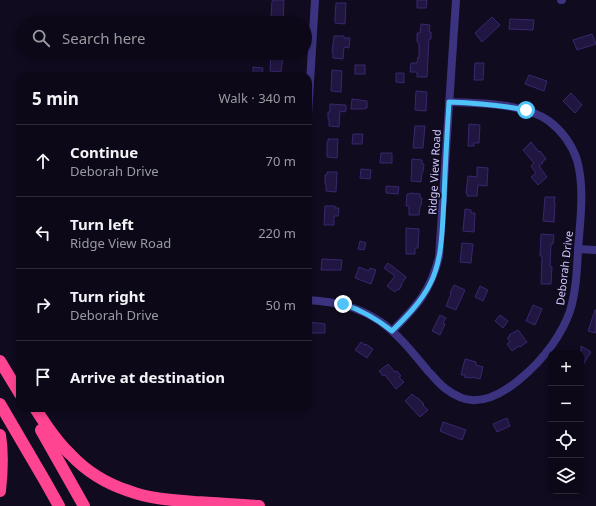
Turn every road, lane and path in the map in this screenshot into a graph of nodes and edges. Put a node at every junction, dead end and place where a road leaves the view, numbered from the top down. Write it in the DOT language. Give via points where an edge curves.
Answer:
graph roads {
  1 [pos="315,0"];
  2 [pos="456,0"];
  3 [pos="312,49"];
  4 [pos="311,60"];
  5 [pos="311,72"];
  6 [pos="449,102"];
  7 [pos="578,249"];
  8 [pos="596,250"];
  9 [pos="312,300"];
  10 [pos="392,331"];
  11 [pos="0,357"];
  12 [pos="0,361"];
  13 [pos="16,380"];
  14 [pos="16,387"];
  15 [pos="0,404"];
  16 [pos="30,412"];
  17 [pos="38,412"];
  18 [pos="0,435"];
  19 [pos="0,492"];
  20 [pos="59,506"];
  21 [pos="84,506"];
  22 [pos="259,506"];
  1 -- 3 [label="street"];
  2 -- 6 [label="street, Ridge View Road"];
  4 -- 5 [label="street"];
  6 -- 7 [label="street, Deborah Drive" via="526,110 549,121 567,139 579,170 581,190"];
  6 -- 10 [label="street, Ridge View Road" via="442,228 436,270 423,297"];
  7 -- 8 [label="street"];
  7 -- 10 [label="street, Deborah Drive" via="574,293 559,335 529,371 494,396 485,399 465,399 446,390"];
  9 -- 10 [label="street, Deborah Drive" via="350,306"];
  11 -- 13 [label="highway"];
  12 -- 14 [label="highway"];
  15 -- 20 [label="highway"];
  16 -- 21 [label="highway"];
  17 -- 22 [label="highway" via="70,455 99,477 129,492 166,500"];
  18 -- 19 [label="highway"];
}
